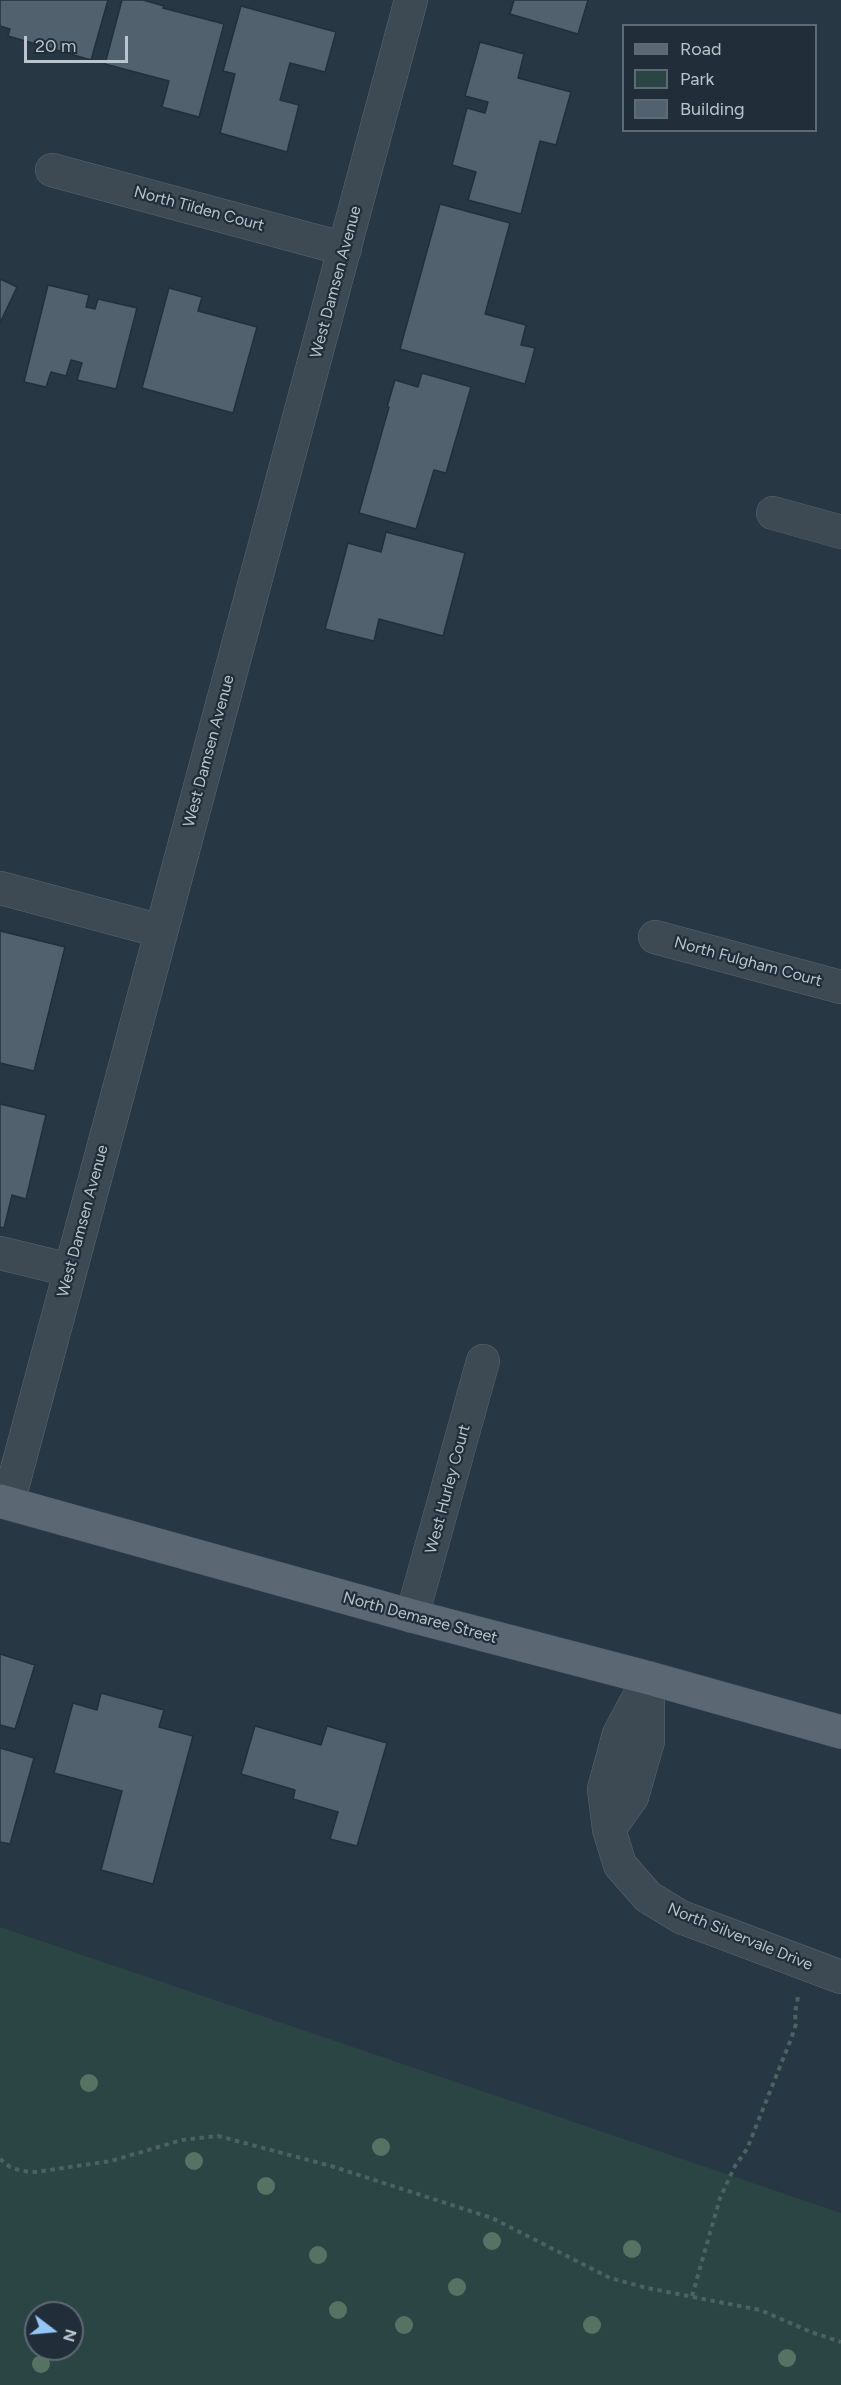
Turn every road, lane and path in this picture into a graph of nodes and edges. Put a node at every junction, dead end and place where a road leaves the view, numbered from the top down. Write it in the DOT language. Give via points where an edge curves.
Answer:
graph roads {
  1 [pos="411,0"];
  2 [pos="52,170"];
  3 [pos="345,249"];
  4 [pos="773,513"];
  5 [pos="841,532"];
  6 [pos="0,888"];
  7 [pos="161,931"];
  8 [pos="655,937"];
  9 [pos="841,987"];
  10 [pos="0,1253"];
  11 [pos="70,1270"];
  12 [pos="483,1361"];
  13 [pos="4,1502"];
  14 [pos="412,1616"];
  15 [pos="648,1678"];
  16 [pos="840,1729"];
  17 [pos="810,1965"];
  18 [pos="841,1977"];
  19 [pos="0,2159"];
  20 [pos="692,2296"];
  21 [pos="841,2342"];
  1 -- 3 [label="street, West Damsen Avenue"];
  2 -- 3 [label="street, North Tilden Court"];
  3 -- 7 [label="street, West Damsen Avenue"];
  4 -- 5 [label="street"];
  6 -- 7 [label="street"];
  7 -- 11 [label="street, West Damsen Avenue"];
  8 -- 9 [label="street, North Fulgham Court"];
  10 -- 11 [label="street"];
  11 -- 13 [label="street, West Damsen Avenue"];
  12 -- 14 [label="street, West Hurley Court"];
  13 -- 14 [label="main road, North Demaree Street"];
  14 -- 15 [label="main road, North Demaree Street"];
  15 -- 16 [label="main road, North Demaree Street"];
  15 -- 17 [label="street, North Silvervale Drive" via="648,1741 632,1797 609,1829 620,1865 648,1897 681,1917"];
  17 -- 18 [label="street, North Silvervale Drive"];
  17 -- 20 [label="path" via="796,2001 796,2024 791,2039 747,2149 720,2199"];
  19 -- 20 [label="path" via="10,2167 36,2172 111,2161 182,2140 218,2136 331,2166 482,2215 610,2278"];
  20 -- 21 [label="path" via="760,2310"];
}
